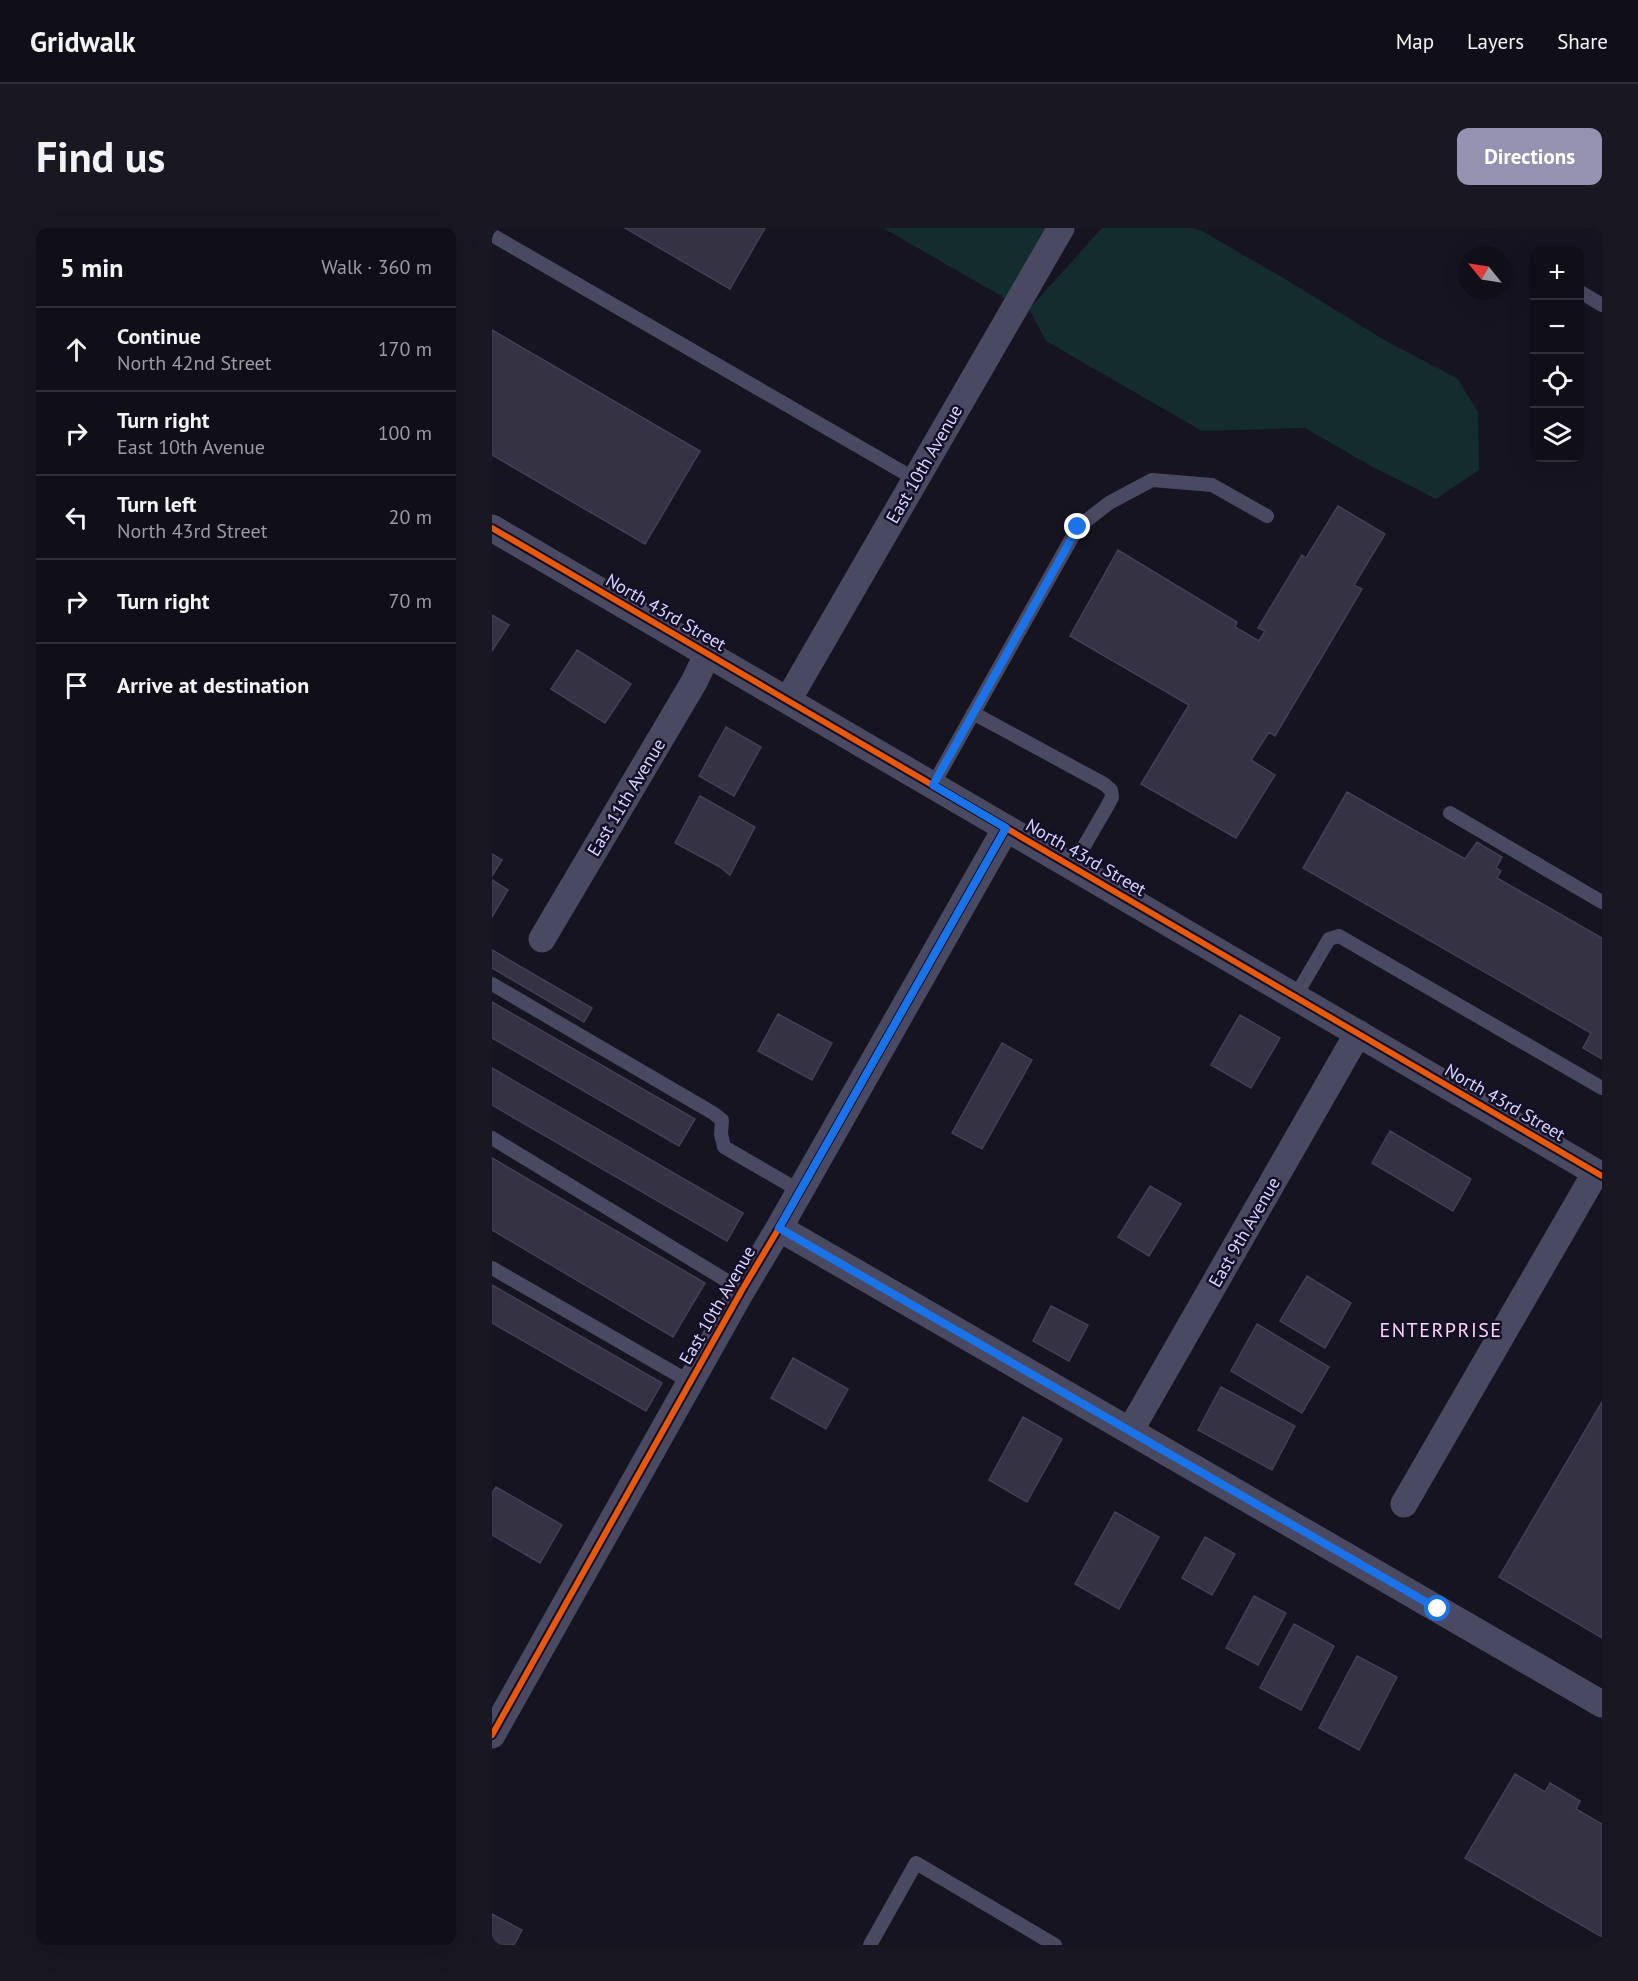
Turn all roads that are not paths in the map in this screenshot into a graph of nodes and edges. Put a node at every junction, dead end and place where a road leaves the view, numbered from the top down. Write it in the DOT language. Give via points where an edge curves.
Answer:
graph roads {
  1 [pos="1061,228"];
  2 [pos="492,235"];
  3 [pos="1584,294"];
  4 [pos="1602,304"];
  5 [pos="915,479"];
  6 [pos="1267,516"];
  7 [pos="492,528"];
  8 [pos="708,653"];
  9 [pos="788,700"];
  10 [pos="973,713"];
  11 [pos="933,785"];
  12 [pos="1450,813"];
  13 [pos="1006,828"];
  14 [pos="1072,867"];
  15 [pos="1602,902"];
  16 [pos="542,939"];
  17 [pos="492,984"];
  18 [pos="1295,997"];
  19 [pos="1358,1033"];
  20 [pos="1602,1088"];
  21 [pos="492,1138"];
  22 [pos="1599,1174"];
  23 [pos="800,1191"];
  24 [pos="779,1228"];
  25 [pos="492,1268"];
  26 [pos="742,1290"];
  27 [pos="690,1382"];
  28 [pos="1130,1431"];
  29 [pos="1404,1504"];
  30 [pos="1602,1704"];
  31 [pos="492,1735"];
  32 [pos="870,1945"];
  33 [pos="1055,1945"];
  1 -- 5 [label="street, East 10th Avenue"];
  2 -- 5 [label="lane"];
  3 -- 4 [label="lane"];
  5 -- 9 [label="street, East 10th Avenue"];
  6 -- 10 [label="lane" via="1212,484 1152,480 1109,503 1078,527"];
  7 -- 8 [label="street, North 43rd Street"];
  8 -- 9 [label="street, North 43rd Street"];
  8 -- 16 [label="street, East 11th Avenue"];
  9 -- 11 [label="street, North 43rd Street"];
  10 -- 11 [label="lane"];
  10 -- 14 [label="lane" via="1112,790 1108,806"];
  11 -- 13 [label="street, North 43rd Street"];
  12 -- 15 [label="lane"];
  13 -- 14 [label="street, North 43rd Street"];
  13 -- 23 [label="street, East 10th Avenue"];
  14 -- 18 [label="street, North 43rd Street"];
  17 -- 23 [label="lane" via="713,1113 722,1120 724,1147"];
  18 -- 19 [label="street, North 43rd Street"];
  18 -- 20 [label="lane" via="1329,939 1339,936"];
  19 -- 22 [label="street, North 43rd Street"];
  19 -- 28 [label="street, East 9th Avenue"];
  21 -- 26 [label="lane"];
  22 -- 29 [label="street"];
  23 -- 24 [label="street, East 10th Avenue"];
  24 -- 26 [label="street, East 10th Avenue"];
  24 -- 28 [label="street"];
  25 -- 27 [label="lane"];
  26 -- 27 [label="street, East 10th Avenue"];
  27 -- 31 [label="street, East 10th Avenue"];
  28 -- 30 [label="street"];
  32 -- 33 [label="lane" via="916,1863"];
}
